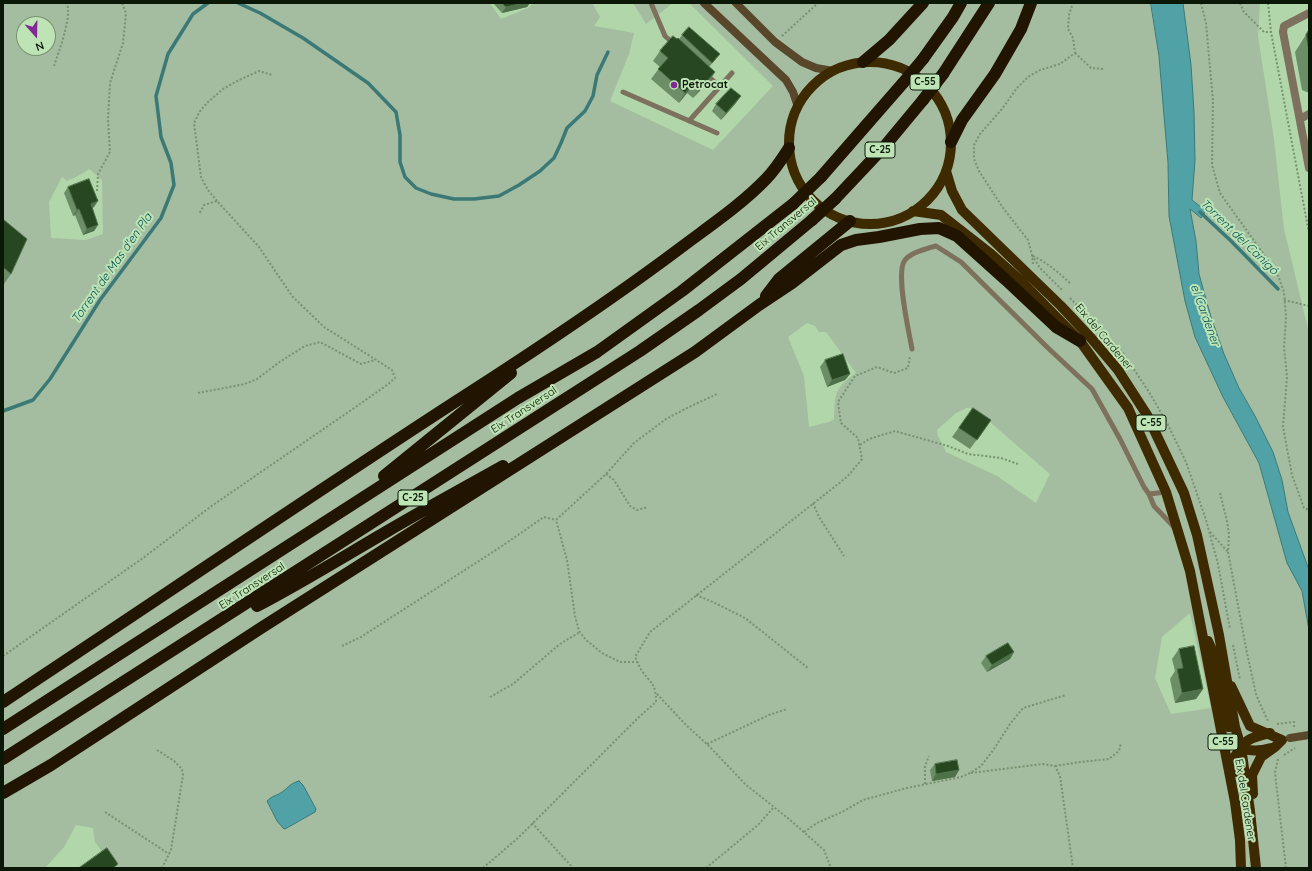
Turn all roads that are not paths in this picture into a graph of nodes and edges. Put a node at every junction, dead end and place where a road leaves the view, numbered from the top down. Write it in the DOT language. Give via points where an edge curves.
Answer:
graph roads {
  1 [pos="651,3"];
  2 [pos="704,3"];
  3 [pos="736,3"];
  4 [pos="923,3"];
  5 [pos="961,3"];
  6 [pos="989,3"];
  7 [pos="1031,3"];
  8 [pos="1309,13"];
  9 [pos="676,46"];
  10 [pos="863,62"];
  11 [pos="833,71"];
  12 [pos="704,72"];
  13 [pos="732,74"];
  14 [pos="720,87"];
  15 [pos="623,92"];
  16 [pos="798,106"];
  17 [pos="1309,114"];
  18 [pos="1300,119"];
  19 [pos="690,121"];
  20 [pos="717,133"];
  21 [pos="951,142"];
  22 [pos="1307,146"];
  23 [pos="789,148"];
  24 [pos="1309,168"];
  25 [pos="946,171"];
  26 [pos="913,211"];
  27 [pos="850,221"];
  28 [pos="759,304"];
  29 [pos="564,331"];
  30 [pos="1080,341"];
  31 [pos="912,349"];
  32 [pos="631,394"];
  33 [pos="1166,492"];
  34 [pos="1149,494"];
  35 [pos="334,517"];
  36 [pos="1178,530"];
  37 [pos="1200,621"];
  38 [pos="202,633"];
  39 [pos="1224,666"];
  40 [pos="3,702"];
  41 [pos="3,729"];
  42 [pos="1270,729"];
  43 [pos="1309,735"];
  44 [pos="1286,739"];
  45 [pos="1275,747"];
  46 [pos="1241,748"];
  47 [pos="3,759"];
  48 [pos="3,793"];
  49 [pos="1252,826"];
  50 [pos="1241,866"];
  51 [pos="1256,868"];
  1 -- 9 [label="lane" via="665,36"];
  2 -- 16 [label="main road" via="786,80"];
  3 -- 11 [label="main road" via="775,42 802,62"];
  4 -- 10 [label="highway" via="889,40"];
  5 -- 35 [label="highway, Eix Transversal / C-25, bridge" via="923,59 903,83 821,177 793,204 682,291 597,352 518,398"];
  6 -- 38 [label="highway, Eix Transversal / C-25, bridge" via="943,74 884,147 812,220 741,279 640,351"];
  7 -- 21 [label="highway" via="1021,28 995,74 962,120"];
  8 -- 18 [label="street" via="1283,29"];
  10 -- 11 [label="main road, C-55"];
  10 -- 21 [label="main road, C-55" via="896,66 925,82 944,109"];
  11 -- 16 [label="main road, C-55" via="812,86"];
  12 -- 14 [label="lane"];
  13 -- 14 [label="lane"];
  14 -- 19 [label="lane"];
  15 -- 19 [label="lane"];
  16 -- 23 [label="main road, C-55" via="790,129"];
  17 -- 18 [label="street"];
  18 -- 22 [label="street"];
  19 -- 20 [label="lane"];
  21 -- 25 [label="main road, C-55" via="951,154"];
  22 -- 24 [label="street"];
  23 -- 27 [label="main road, C-55" via="794,171 809,196 828,211"];
  23 -- 29 [label="highway" via="765,180 732,210"];
  25 -- 26 [label="main road, C-55" via="936,190"];
  25 -- 39 [label="main road, Eix del Cardener / C-55" via="952,191 962,210 1091,338 1118,370 1147,415 1184,493 1197,535"];
  26 -- 27 [label="main road, C-55" via="897,219 879,223"];
  26 -- 30 [label="main road, Eix del Cardener / C-55" via="941,215 954,224 1021,281"];
  27 -- 28 [label="highway" via="779,279"];
  28 -- 30 [label="highway" via="792,283 841,245 856,240 939,228 957,236 1056,327"];
  28 -- 32 [label="highway" via="695,352"];
  29 -- 35 [label="highway"];
  29 -- 40 [label="highway"];
  30 -- 33 [label="main road, Eix del Cardener / C-55" via="1128,408"];
  31 -- 34 [label="lane" via="900,283 901,271 905,260 921,250 936,246 961,262 1092,390"];
  32 -- 38 [label="highway" via="387,531 290,589"];
  32 -- 48 [label="highway" via="51,765"];
  33 -- 34 [label="lane"];
  33 -- 36 [label="main road, Eix del Cardener / C-55"];
  34 -- 36 [label="lane" via="1154,506"];
  35 -- 41 [label="highway, Eix Transversal / C-25"];
  36 -- 37 [label="main road, Eix del Cardener / C-55" via="1190,571"];
  37 -- 46 [label="main road, Eix del Cardener / C-55" via="1215,657 1231,738"];
  37 -- 50 [label="main road, Eix del Cardener / C-55" via="1235,802"];
  38 -- 47 [label="highway, Eix Transversal / C-25"];
  39 -- 42 [label="main road, Eix del Cardener / C-55" via="1250,726"];
  39 -- 46 [label="main road, Eix del Cardener / C-55"];
  42 -- 44 [label="main road, Eix del Cardener / C-55"];
  42 -- 46 [label="main road, Eix del Cardener / C-55" via="1244,742"];
  43 -- 44 [label="main road, bridge"];
  44 -- 45 [label="main road, Eix del Cardener / C-55"];
  45 -- 46 [label="main road, Eix del Cardener / C-55" via="1262,750"];
  45 -- 49 [label="main road, Eix del Cardener / C-55" via="1261,757 1252,775"];
  46 -- 49 [label="main road, Eix del Cardener / C-55"];
  46 -- 50 [label="main road, Eix del Cardener / C-55" via="1234,758 1242,798 1245,848"];
  49 -- 51 [label="main road, Eix del Cardener / C-55"];
}
